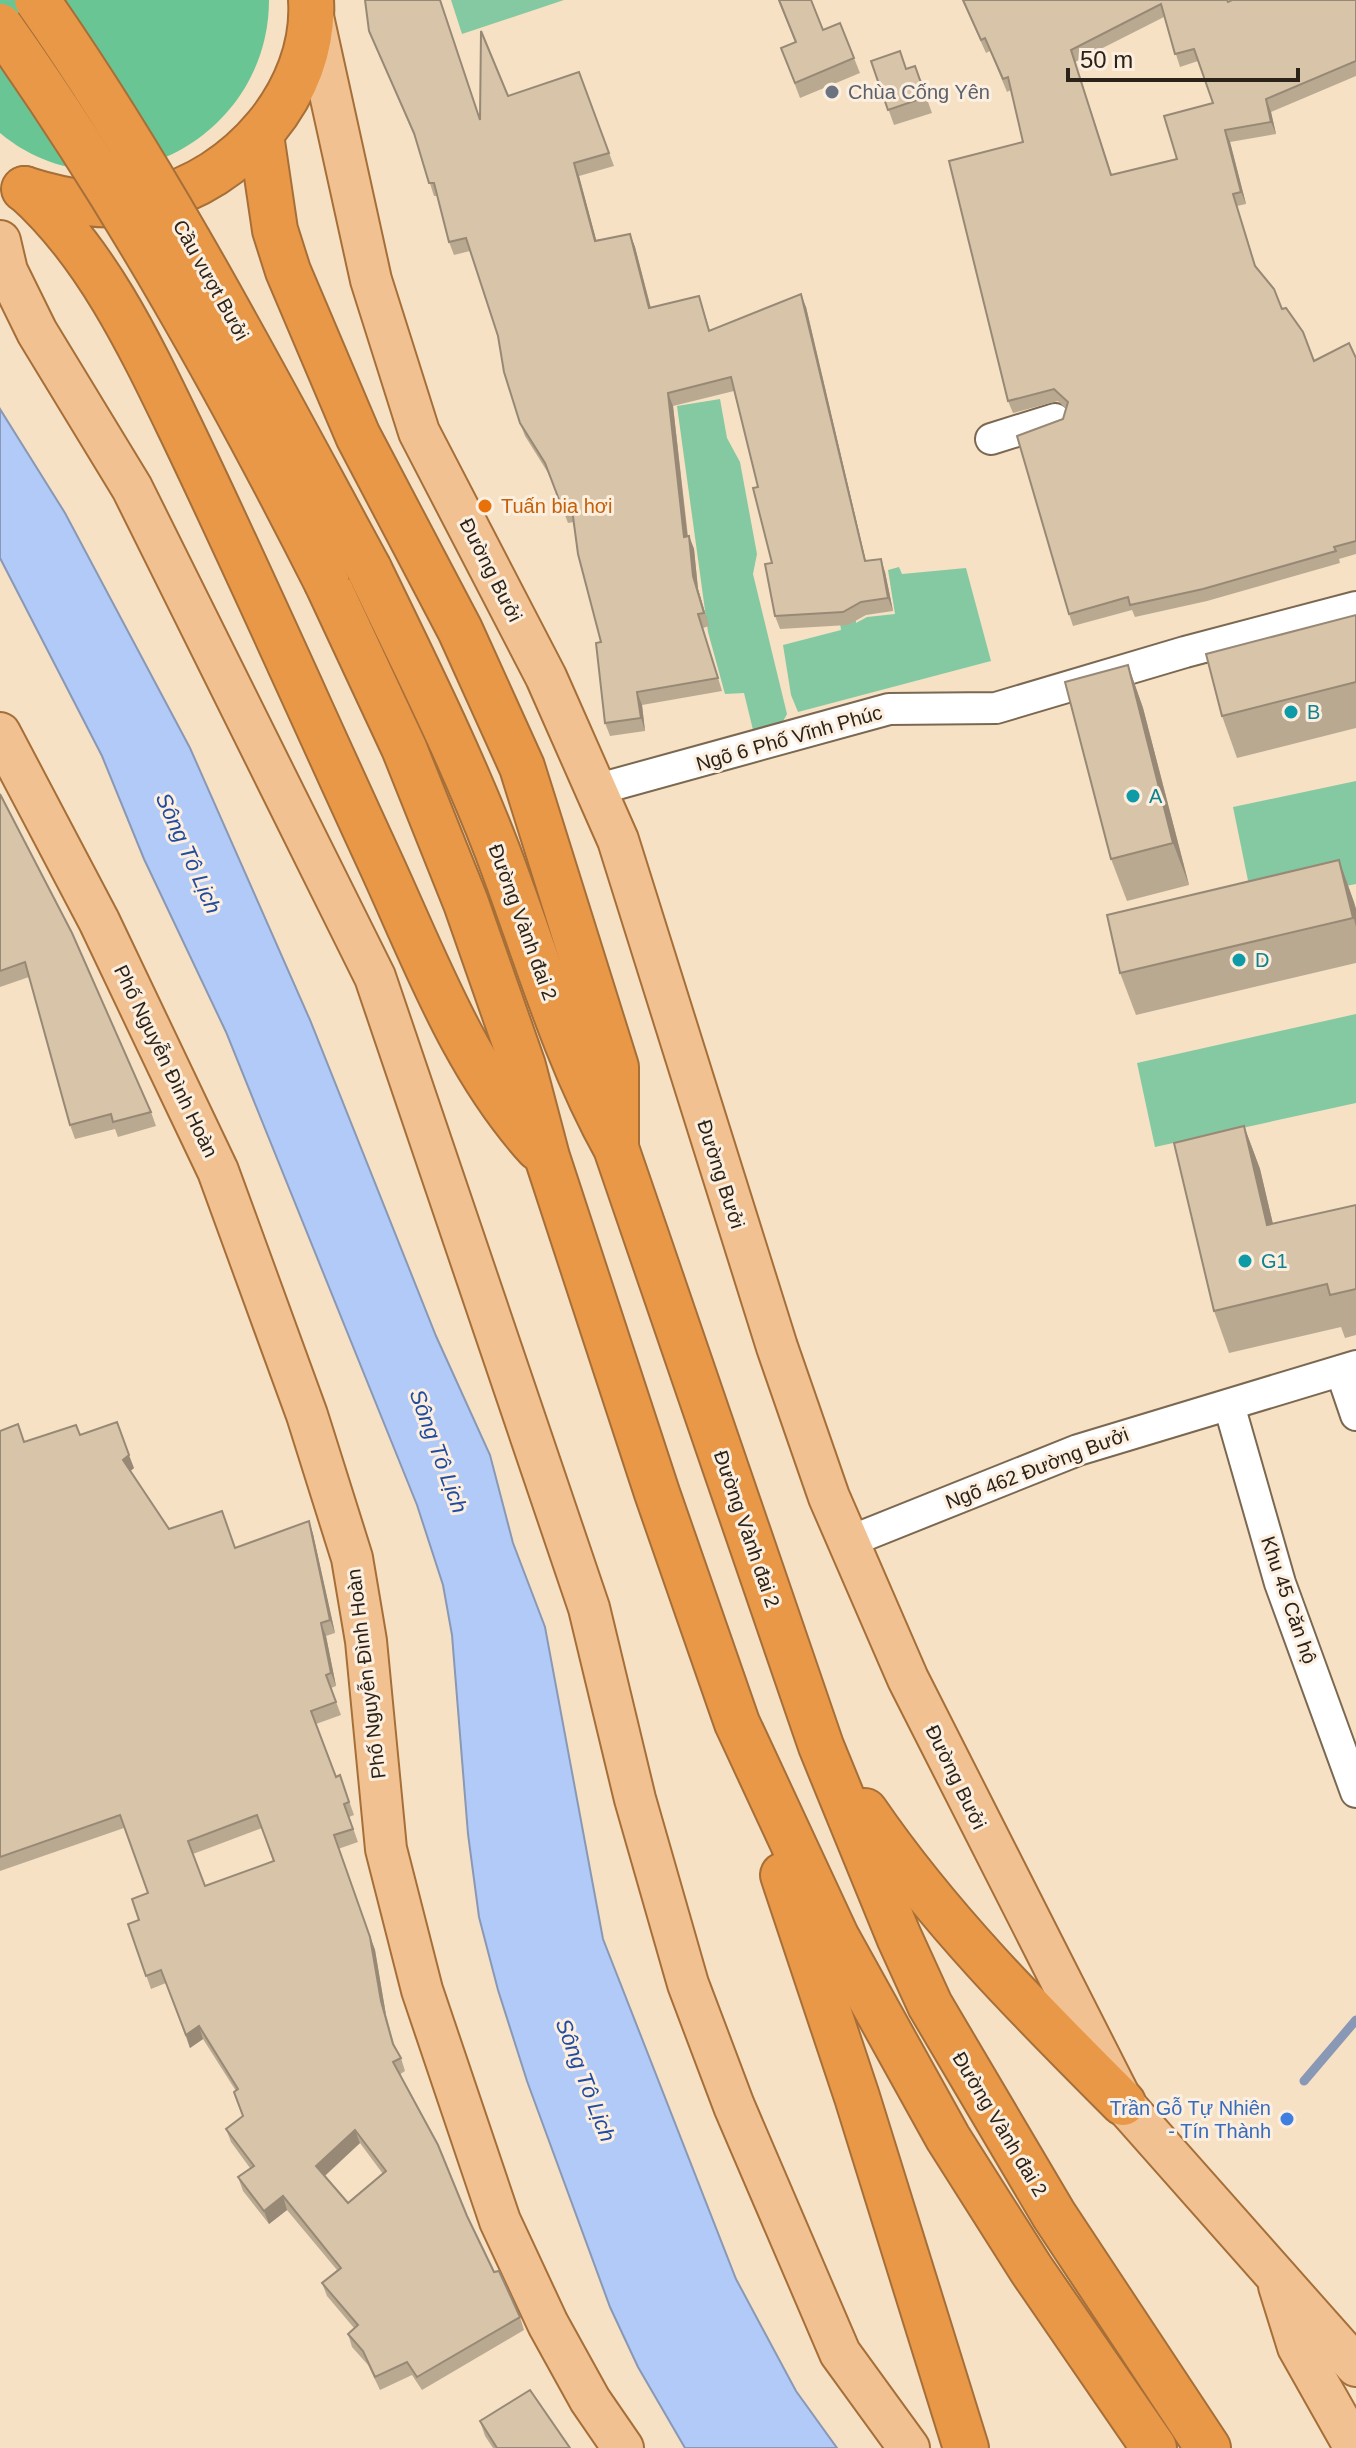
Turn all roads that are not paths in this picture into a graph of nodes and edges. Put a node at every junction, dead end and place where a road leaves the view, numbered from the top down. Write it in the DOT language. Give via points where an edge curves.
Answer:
graph roads {
  1 [pos="37,0"];
  2 [pos="311,4"];
  3 [pos="0,26"];
  4 [pos="261,135"];
  5 [pos="12,183"];
  6 [pos="0,241"];
  7 [pos="1055,419"];
  8 [pos="991,439"];
  9 [pos="369,569"];
  10 [pos="1356,607"];
  11 [pos="0,733"];
  12 [pos="595,790"];
  13 [pos="616,1148"];
  14 [pos="547,1157"];
  15 [pos="1348,1368"];
  16 [pos="1229,1405"];
  17 [pos="1356,1415"];
  18 [pos="848,1542"];
  19 [pos="737,1723"];
  20 [pos="821,1746"];
  21 [pos="1356,1792"];
  22 [pos="1123,2103"];
  23 [pos="1274,2272"];
  24 [pos="1356,2366"];
  25 [pos="623,2448"];
  26 [pos="909,2448"];
  27 [pos="966,2448"];
  28 [pos="1154,2448"];
  29 [pos="1208,2448"];
  30 [pos="1355,2448"];
  1 -- 9 [label="highway, Cầu vượt Bưởi, bridge" via="125,130 193,246"];
  2 -- 4 [label="highway" via="304,54 287,97"];
  2 -- 12 [label="main road, Đường Bưởi" via="371,280 419,432 546,677"];
  3 -- 14 [label="highway, bridge" via="171,296 327,583 439,832 523,1066"];
  4 -- 5 [label="highway" via="229,164 192,186 151,200 109,205 66,202"];
  4 -- 13 [label="highway" via="275,230 288,271 358,436 460,630 522,767 616,1067"];
  5 -- 14 [label="highway" via="48,210 105,286 155,376 451,1017 509,1116"];
  6 -- 26 [label="main road" via="7,271 37,332 132,488 375,977 589,1608 635,1799 688,1984 840,2353"];
  7 -- 8 [label="street"];
  9 -- 13 [label="highway, Đường Vành đai 2" via="457,755 588,1098"];
  10 -- 12 [label="street, Ngõ 6 Phố Vĩnh Phúc" via="996,708 889,709"];
  11 -- 25 [label="main road, Phố Nguyễn Đình Hoàn" via="99,921 218,1171 307,1415 352,1558 366,1641 386,1849 422,1990 500,2221 548,2324"];
  12 -- 18 [label="main road, Đường Bưởi" via="618,840 767,1320"];
  13 -- 20 [label="highway, Đường Vành đai 2"];
  14 -- 19 [label="highway"];
  15 -- 16 [label="street, Ngõ 462 Đường Bưởi"];
  15 -- 17 [label="street"];
  16 -- 18 [label="street, Ngõ 462 Đường Bưởi" via="1078,1450"];
  16 -- 21 [label="street, Khu 45 Căn hộ" via="1280,1583"];
  18 -- 22 [label="main road, Đường Bưởi" via="977,1820"];
  19 -- 27 [label="highway"];
  19 -- 28 [label="highway" via="837,1938 948,2138"];
  20 -- 22 [label="highway" via="939,1910 1001,1981"];
  20 -- 29 [label="highway, Đường Vành đai 2" via="930,2005 1054,2215"];
  22 -- 23 [label="main road, Đường Bưởi"];
  23 -- 24 [label="main road, Đường Bưởi"];
  23 -- 30 [label="main road, Đường Bưởi" via="1298,2347"];
}
